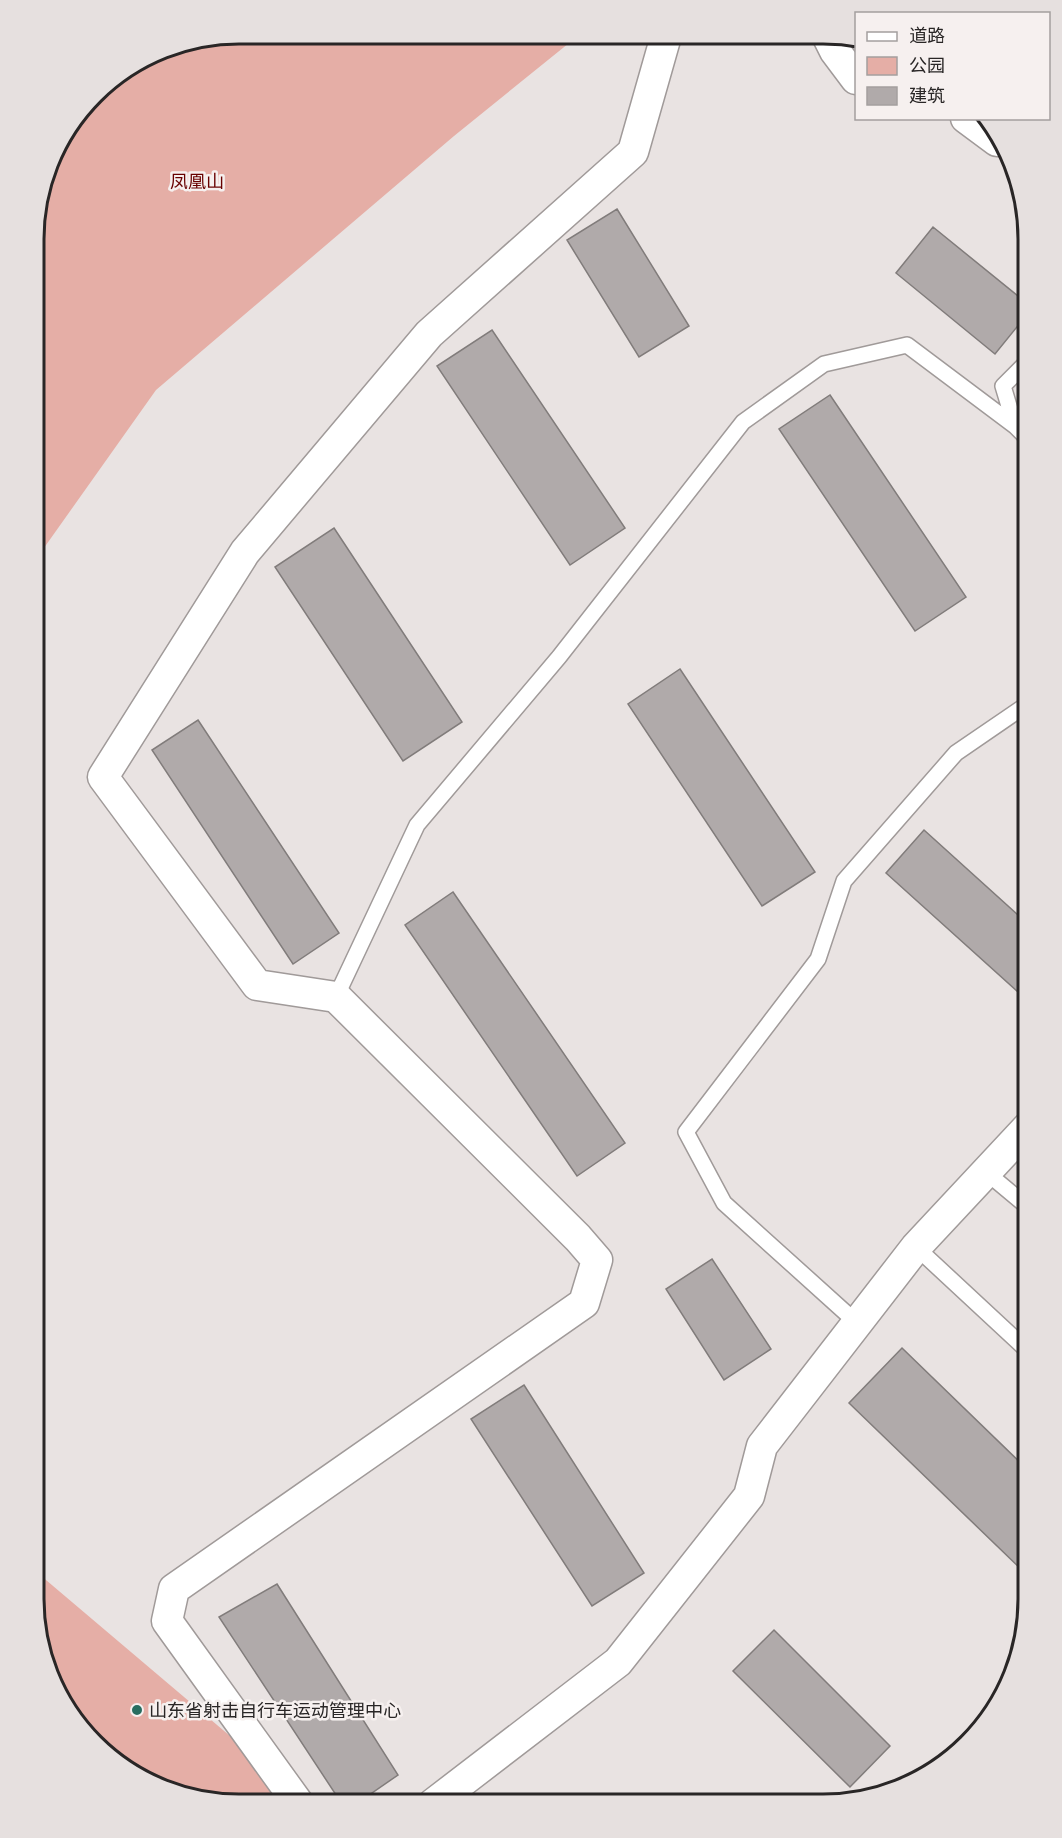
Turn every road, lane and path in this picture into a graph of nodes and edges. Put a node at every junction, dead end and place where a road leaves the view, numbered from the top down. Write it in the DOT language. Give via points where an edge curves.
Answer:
graph roads {
  1 [pos="664,44"];
  2 [pos="832,44"];
  3 [pos="855,78"];
  4 [pos="969,120"];
  5 [pos="989,135"];
  6 [pos="1018,371"];
  7 [pos="1015,426"];
  8 [pos="1018,429"];
  9 [pos="1018,711"];
  10 [pos="336,997"];
  11 [pos="1018,1138"];
  12 [pos="986,1172"];
  13 [pos="1018,1199"];
  14 [pos="916,1248"];
  15 [pos="857,1323"];
  16 [pos="1018,1342"];
  17 [pos="292,1794"];
  18 [pos="446,1794"];
  1 -- 10 [label="street" via="633,152 421,343 245,552 103,777 257,985"];
  2 -- 3 [label="street"];
  4 -- 5 [label="street"];
  6 -- 7 [label="lane" via="1003,386"];
  7 -- 8 [label="lane"];
  7 -- 10 [label="lane" via="907,345 824,364 743,422 559,657 417,825"];
  9 -- 15 [label="lane" via="956,753 844,881 818,959 686,1132 724,1203"];
  10 -- 17 [label="street" via="597,1260 584,1303 174,1589 167,1621"];
  11 -- 12 [label="street"];
  12 -- 13 [label="lane"];
  12 -- 14 [label="street"];
  14 -- 15 [label="street"];
  14 -- 16 [label="lane"];
  15 -- 18 [label="street" via="762,1446 749,1496 618,1662"];
}
